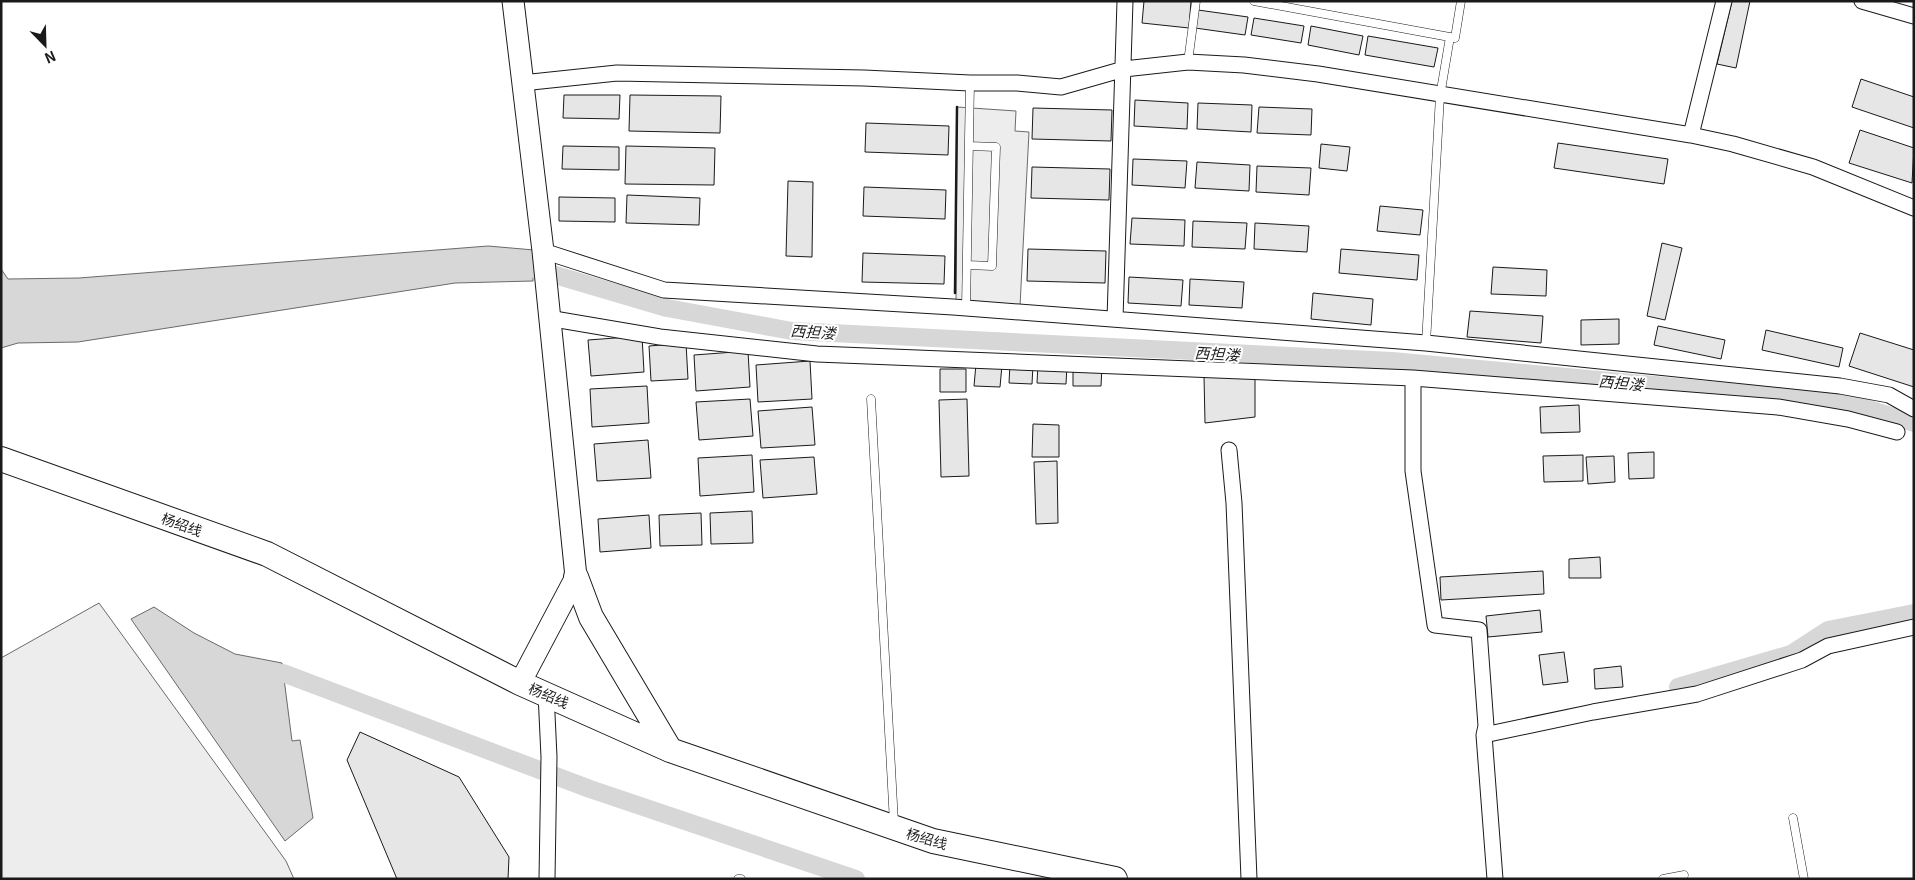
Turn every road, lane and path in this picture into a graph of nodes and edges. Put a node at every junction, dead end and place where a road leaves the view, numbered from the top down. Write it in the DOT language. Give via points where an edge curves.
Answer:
graph roads {
  1 [pos="513,1"];
  2 [pos="1125,1"];
  3 [pos="1196,1"];
  4 [pos="1254,1"];
  5 [pos="1461,1"];
  6 [pos="1724,1"];
  7 [pos="1862,1"];
  8 [pos="1914,16"];
  9 [pos="1450,37"];
  10 [pos="1188,62"];
  11 [pos="1124,69"];
  12 [pos="522,83"];
  13 [pos="970,84"];
  14 [pos="1440,96"];
  15 [pos="1691,135"];
  16 [pos="969,146"];
  17 [pos="1914,208"];
  18 [pos="543,252"];
  19 [pos="967,265"];
  20 [pos="966,308"];
  21 [pos="548,318"];
  22 [pos="1115,319"];
  23 [pos="1426,343"];
  24 [pos="1413,378"];
  25 [pos="871,399"];
  26 [pos="1914,409"];
  27 [pos="1897,432"];
  28 [pos="1229,450"];
  29 [pos="1,459"];
  30 [pos="576,577"];
  31 [pos="1914,627"];
  32 [pos="520,682"];
  33 [pos="546,693"];
  34 [pos="1484,736"];
  35 [pos="670,750"];
  36 [pos="1793,818"];
  37 [pos="894,828"];
  38 [pos="1684,876"];
  39 [pos="547,879"];
  40 [pos="1115,879"];
  41 [pos="1249,879"];
  42 [pos="1495,879"];
  43 [pos="1663,879"];
  44 [pos="1804,879"];
  1 -- 12 [label="street"];
  2 -- 11 [label="street"];
  3 -- 10 [label="lane"];
  4 -- 9 [label="lane"];
  5 -- 9 [label="lane" via="1455,38"];
  6 -- 15 [label="street"];
  7 -- 8 [label="street"];
  9 -- 14 [label="lane"];
  10 -- 11 [label="street"];
  10 -- 14 [label="street" via="1274,68"];
  11 -- 13 [label="street" via="1062,87 1017,83"];
  11 -- 22 [label="street"];
  12 -- 13 [label="street" via="617,73 864,78"];
  12 -- 18 [label="street"];
  13 -- 16 [label="lane"];
  14 -- 15 [label="street"];
  14 -- 23 [label="lane"];
  15 -- 17 [label="street" via="1813,167"];
  16 -- 19 [label="lane"];
  16 -- 19 [label="lane" via="996,147 992,266"];
  18 -- 20 [label="street" via="664,290"];
  18 -- 21 [label="street"];
  19 -- 20 [label="lane"];
  20 -- 22 [label="street"];
  21 -- 24 [label="street" via="660,336 817,354"];
  21 -- 30 [label="street"];
  22 -- 23 [label="street"];
  23 -- 26 [label="street" via="1840,386 1889,394"];
  24 -- 27 [label="street" via="1778,407 1848,419"];
  24 -- 34 [label="street" via="1413,471 1435,625 1479,630"];
  25 -- 37 [label="lane"];
  28 -- 41 [label="street" via="1234,503"];
  29 -- 32 [label="main road, 杨绍线" via="267,554"];
  30 -- 32 [label="street"];
  30 -- 35 [label="main road" via="591,617"];
  31 -- 34 [label="street" via="1828,646 1802,660 1697,694"];
  32 -- 33 [label="main road, 杨绍线"];
  33 -- 35 [label="main road, 杨绍线"];
  33 -- 39 [label="street" via="549,757"];
  34 -- 42 [label="street"];
  35 -- 37 [label="main road, 杨绍线"];
  36 -- 44 [label="lane"];
  37 -- 40 [label="main road, 杨绍线" via="933,841"];
  38 -- 43 [label="lane"];
}
